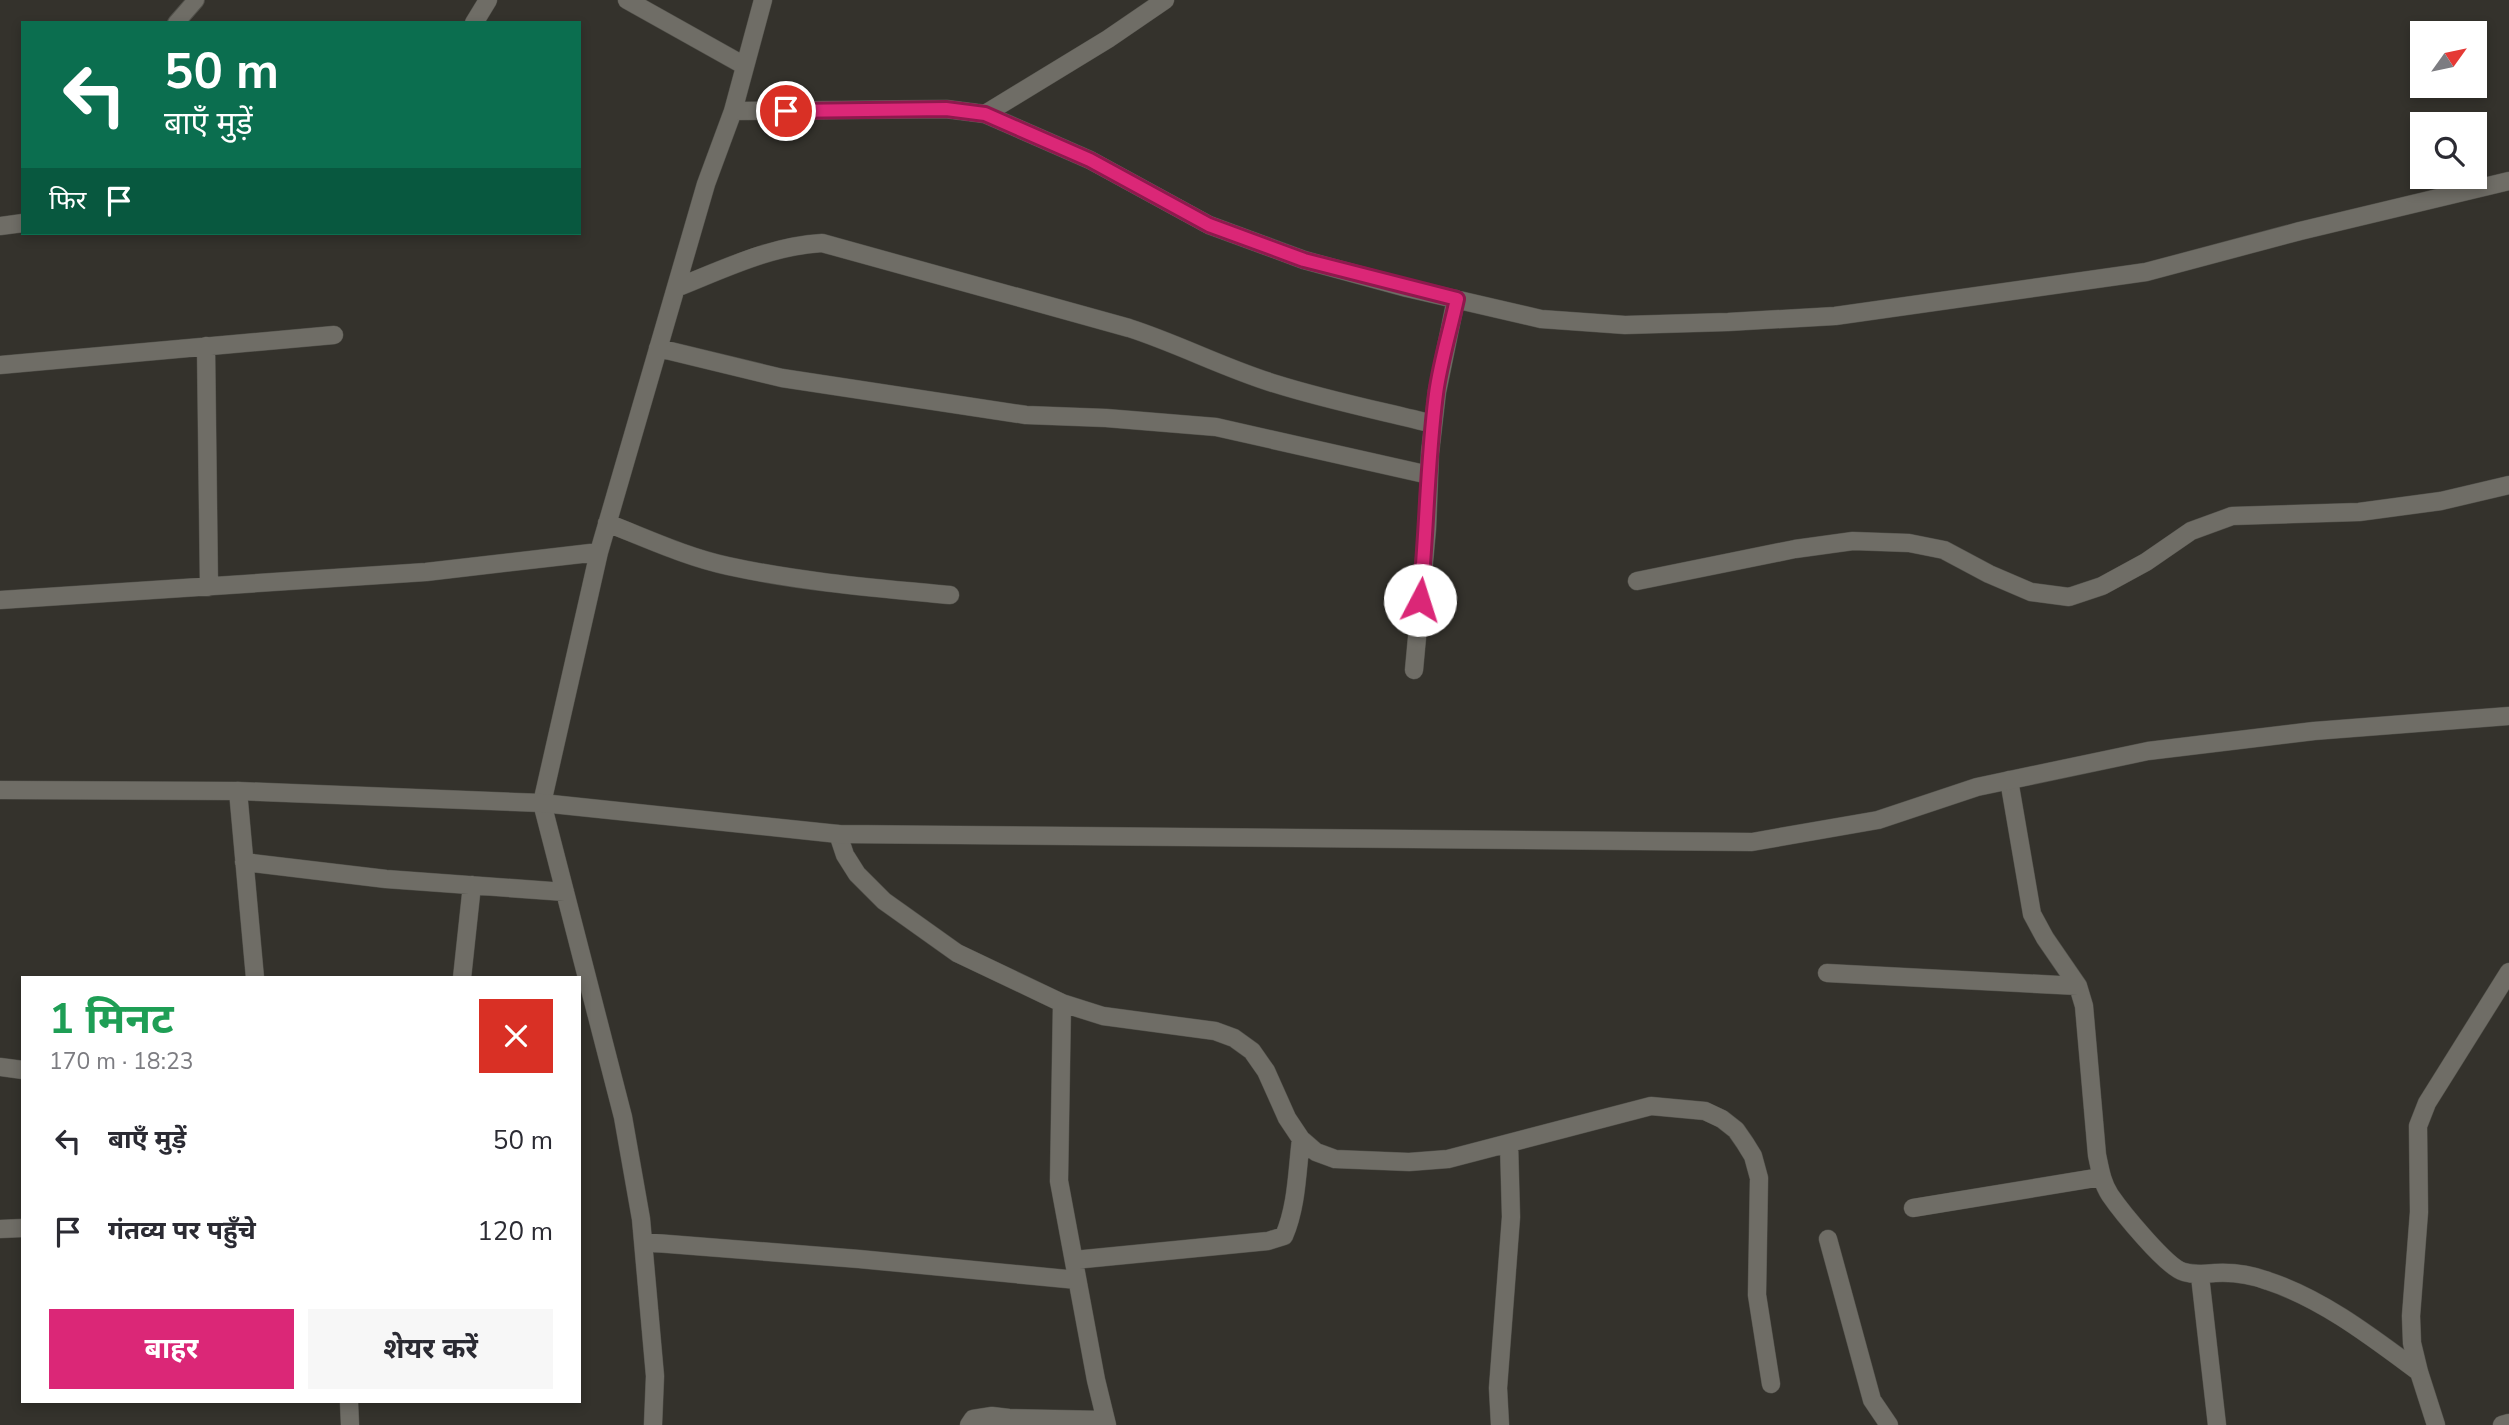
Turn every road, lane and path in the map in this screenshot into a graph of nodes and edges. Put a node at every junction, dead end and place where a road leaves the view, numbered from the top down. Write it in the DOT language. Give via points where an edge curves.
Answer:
graph roads {
  1 [pos="196,0"];
  2 [pos="488,0"];
  3 [pos="627,0"];
  4 [pos="763,0"];
  5 [pos="1165,0"];
  6 [pos="178,21"];
  7 [pos="475,21"];
  8 [pos="745,66"];
  9 [pos="733,111"];
  10 [pos="985,114"];
  11 [pos="2509,181"];
  12 [pos="21,223"];
  13 [pos="0,226"];
  14 [pos="676,288"];
  15 [pos="1457,299"];
  16 [pos="334,335"];
  17 [pos="206,346"];
  18 [pos="658,348"];
  19 [pos="0,365"];
  20 [pos="1433,424"];
  21 [pos="1429,475"];
  22 [pos="2509,485"];
  23 [pos="607,523"];
  24 [pos="598,552"];
  25 [pos="1637,581"];
  26 [pos="209,587"];
  27 [pos="950,595"];
  28 [pos="0,600"];
  29 [pos="1414,670"];
  30 [pos="2509,716"];
  31 [pos="2009,780"];
  32 [pos="0,790"];
  33 [pos="238,791"];
  34 [pos="542,803"];
  35 [pos="838,834"];
  36 [pos="244,862"];
  37 [pos="472,885"];
  38 [pos="565,892"];
  39 [pos="2509,972"];
  40 [pos="1827,973"];
  41 [pos="255,976"];
  42 [pos="462,976"];
  43 [pos="2078,986"];
  44 [pos="1062,1003"];
  45 [pos="0,1067"];
  46 [pos="21,1070"];
  47 [pos="1301,1139"];
  48 [pos="1509,1143"];
  49 [pos="2101,1178"];
  50 [pos="1913,1208"];
  51 [pos="21,1228"];
  52 [pos="0,1230"];
  53 [pos="1828,1238"];
  54 [pos="643,1242"];
  55 [pos="1074,1260"];
  56 [pos="2200,1276"];
  57 [pos="1077,1280"];
  58 [pos="2419,1372"];
  59 [pos="1771,1384"];
  60 [pos="349,1403"];
  61 [pos="1106,1422"];
  62 [pos="2509,1423"];
  63 [pos="350,1425"];
  64 [pos="653,1425"];
  65 [pos="969,1425"];
  66 [pos="1500,1425"];
  67 [pos="1889,1425"];
  68 [pos="2217,1425"];
  69 [pos="2436,1425"];
  70 [pos="2502,1425"];
  1 -- 6 [label="lane"];
  2 -- 7 [label="street"];
  3 -- 8 [label="street"];
  4 -- 8 [label="street"];
  5 -- 10 [label="street"];
  8 -- 9 [label="street"];
  9 -- 10 [label="street" via="946,109"];
  9 -- 14 [label="street"];
  10 -- 15 [label="street" via="1090,160 1209,225 1304,260"];
  11 -- 15 [label="street" via="2146,272 1835,316 1625,325 1541,319"];
  12 -- 13 [label="street"];
  14 -- 18 [label="street"];
  14 -- 20 [label="street" via="767,252 822,243 1129,328 1275,384"];
  15 -- 20 [label="street"];
  16 -- 17 [label="street"];
  17 -- 19 [label="street"];
  17 -- 26 [label="street"];
  18 -- 21 [label="street" via="782,378 1026,415 1216,427"];
  18 -- 23 [label="street"];
  20 -- 21 [label="street"];
  21 -- 29 [label="street"];
  22 -- 25 [label="street" via="2441,501 2359,512 2232,516 2191,531 2102,586 2069,597 2031,592 1944,550 1909,543 1853,541 1795,549"];
  23 -- 24 [label="street"];
  23 -- 27 [label="street" via="728,566 852,586"];
  24 -- 26 [label="street" via="426,572"];
  24 -- 34 [label="street"];
  26 -- 28 [label="street"];
  30 -- 31 [label="street" via="2215,741"];
  31 -- 35 [label="street" via="1878,820 1752,842"];
  31 -- 43 [label="street" via="2032,914"];
  32 -- 33 [label="street"];
  33 -- 34 [label="street"];
  33 -- 36 [label="street"];
  34 -- 35 [label="street"];
  34 -- 38 [label="street"];
  35 -- 44 [label="street" via="857,874 884,901 957,953"];
  36 -- 37 [label="street"];
  36 -- 41 [label="street"];
  37 -- 38 [label="street"];
  37 -- 42 [label="street"];
  38 -- 54 [label="street" via="623,1116"];
  39 -- 58 [label="street" via="2427,1103 2418,1126 2419,1212 2411,1316"];
  40 -- 43 [label="street"];
  43 -- 49 [label="street" via="2084,1006"];
  44 -- 47 [label="street" via="1103,1016 1215,1031 1234,1038 1252,1051 1266,1071"];
  44 -- 55 [label="street" via="1059,1181"];
  45 -- 46 [label="street"];
  47 -- 48 [label="street" via="1316,1152 1335,1159 1409,1162 1448,1159"];
  47 -- 55 [label="street" via="1293,1206 1284,1236"];
  48 -- 59 [label="street" via="1651,1106 1705,1111 1736,1130 1753,1156 1759,1178 1757,1295"];
  48 -- 66 [label="street" via="1511,1217 1498,1388"];
  49 -- 50 [label="street"];
  49 -- 56 [label="street" via="2155,1250 2179,1271"];
  51 -- 52 [label="street"];
  53 -- 67 [label="street" via="1872,1400"];
  54 -- 57 [label="street"];
  54 -- 64 [label="street" via="655,1376"];
  55 -- 57 [label="street"];
  56 -- 58 [label="street" via="2241,1275 2297,1293 2367,1333"];
  56 -- 68 [label="street"];
  57 -- 61 [label="street"];
  58 -- 69 [label="street"];
  60 -- 63 [label="street"];
  61 -- 65 [label="street" via="992,1416 973,1419"];
  62 -- 70 [label="street"];
}
